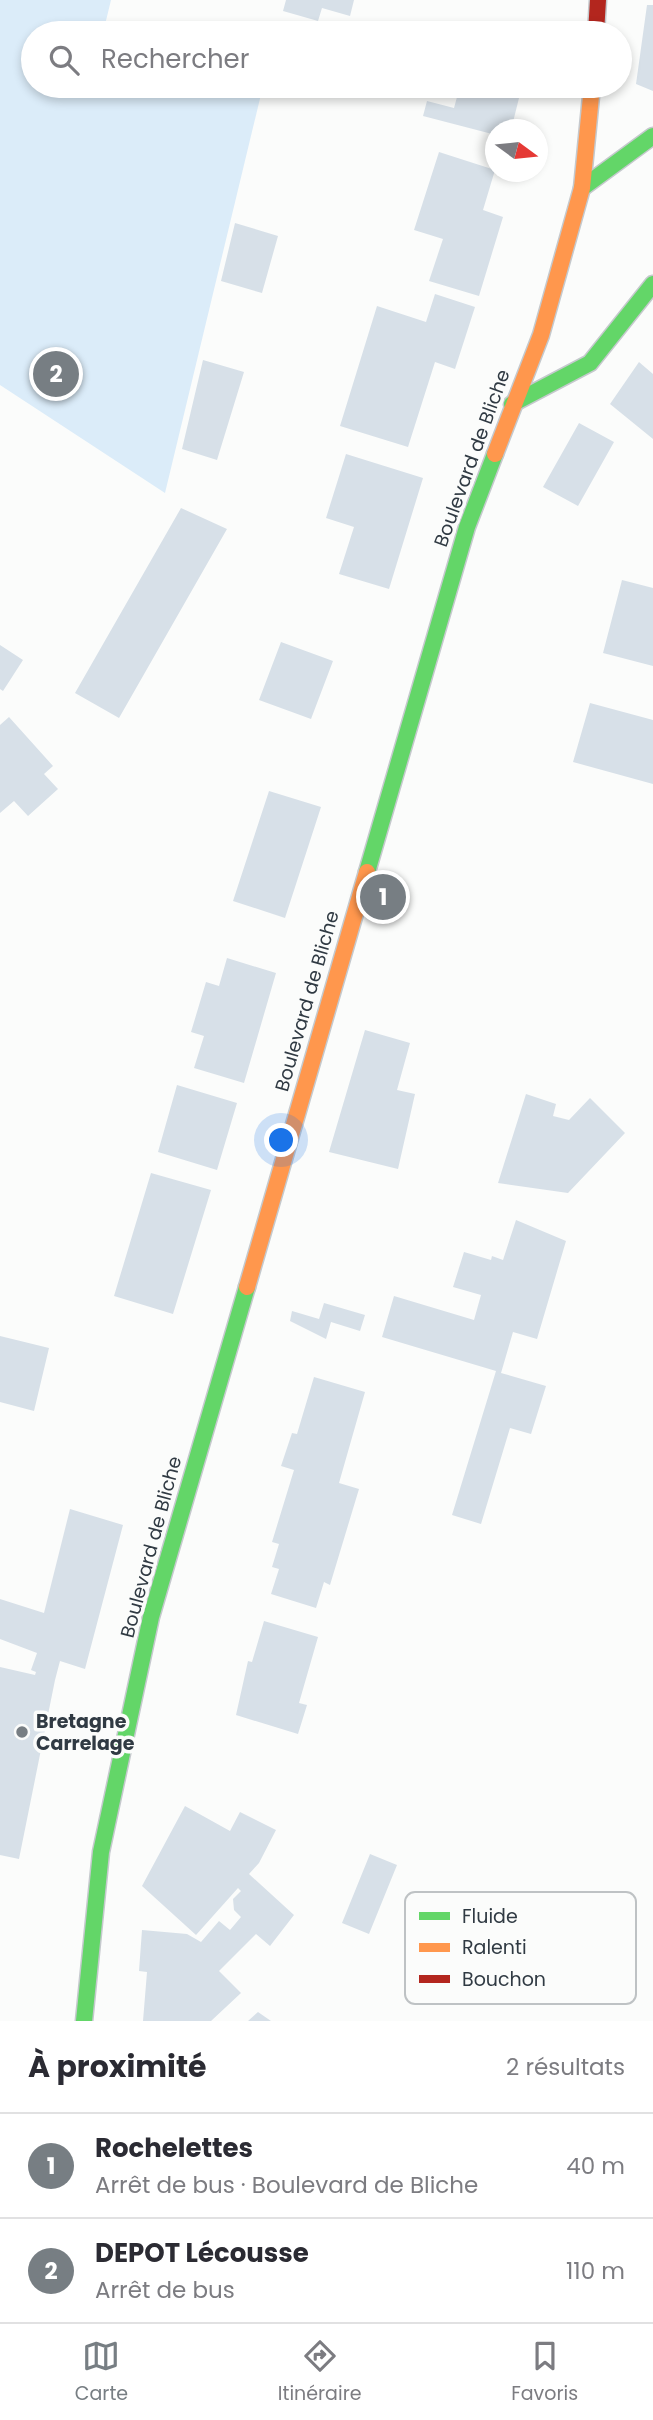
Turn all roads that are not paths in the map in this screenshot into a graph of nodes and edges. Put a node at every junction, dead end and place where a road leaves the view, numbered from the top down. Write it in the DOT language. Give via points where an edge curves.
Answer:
graph roads {
  1 [pos="598,0"];
  2 [pos="597,21"];
  3 [pos="591,98"];
  4 [pos="653,136"];
  5 [pos="582,188"];
  6 [pos="653,284"];
  7 [pos="512,404"];
  8 [pos="84,2021"];
  1 -- 2 [label="main road"];
  3 -- 5 [label="main road, Boulevard de Bliche"];
  4 -- 5 [label="main road"];
  5 -- 7 [label="main road, Boulevard de Bliche" via="541,335"];
  6 -- 7 [label="main road" via="590,363"];
  7 -- 8 [label="main road, Boulevard de Bliche" via="467,527 151,1617 101,1853"];
}
